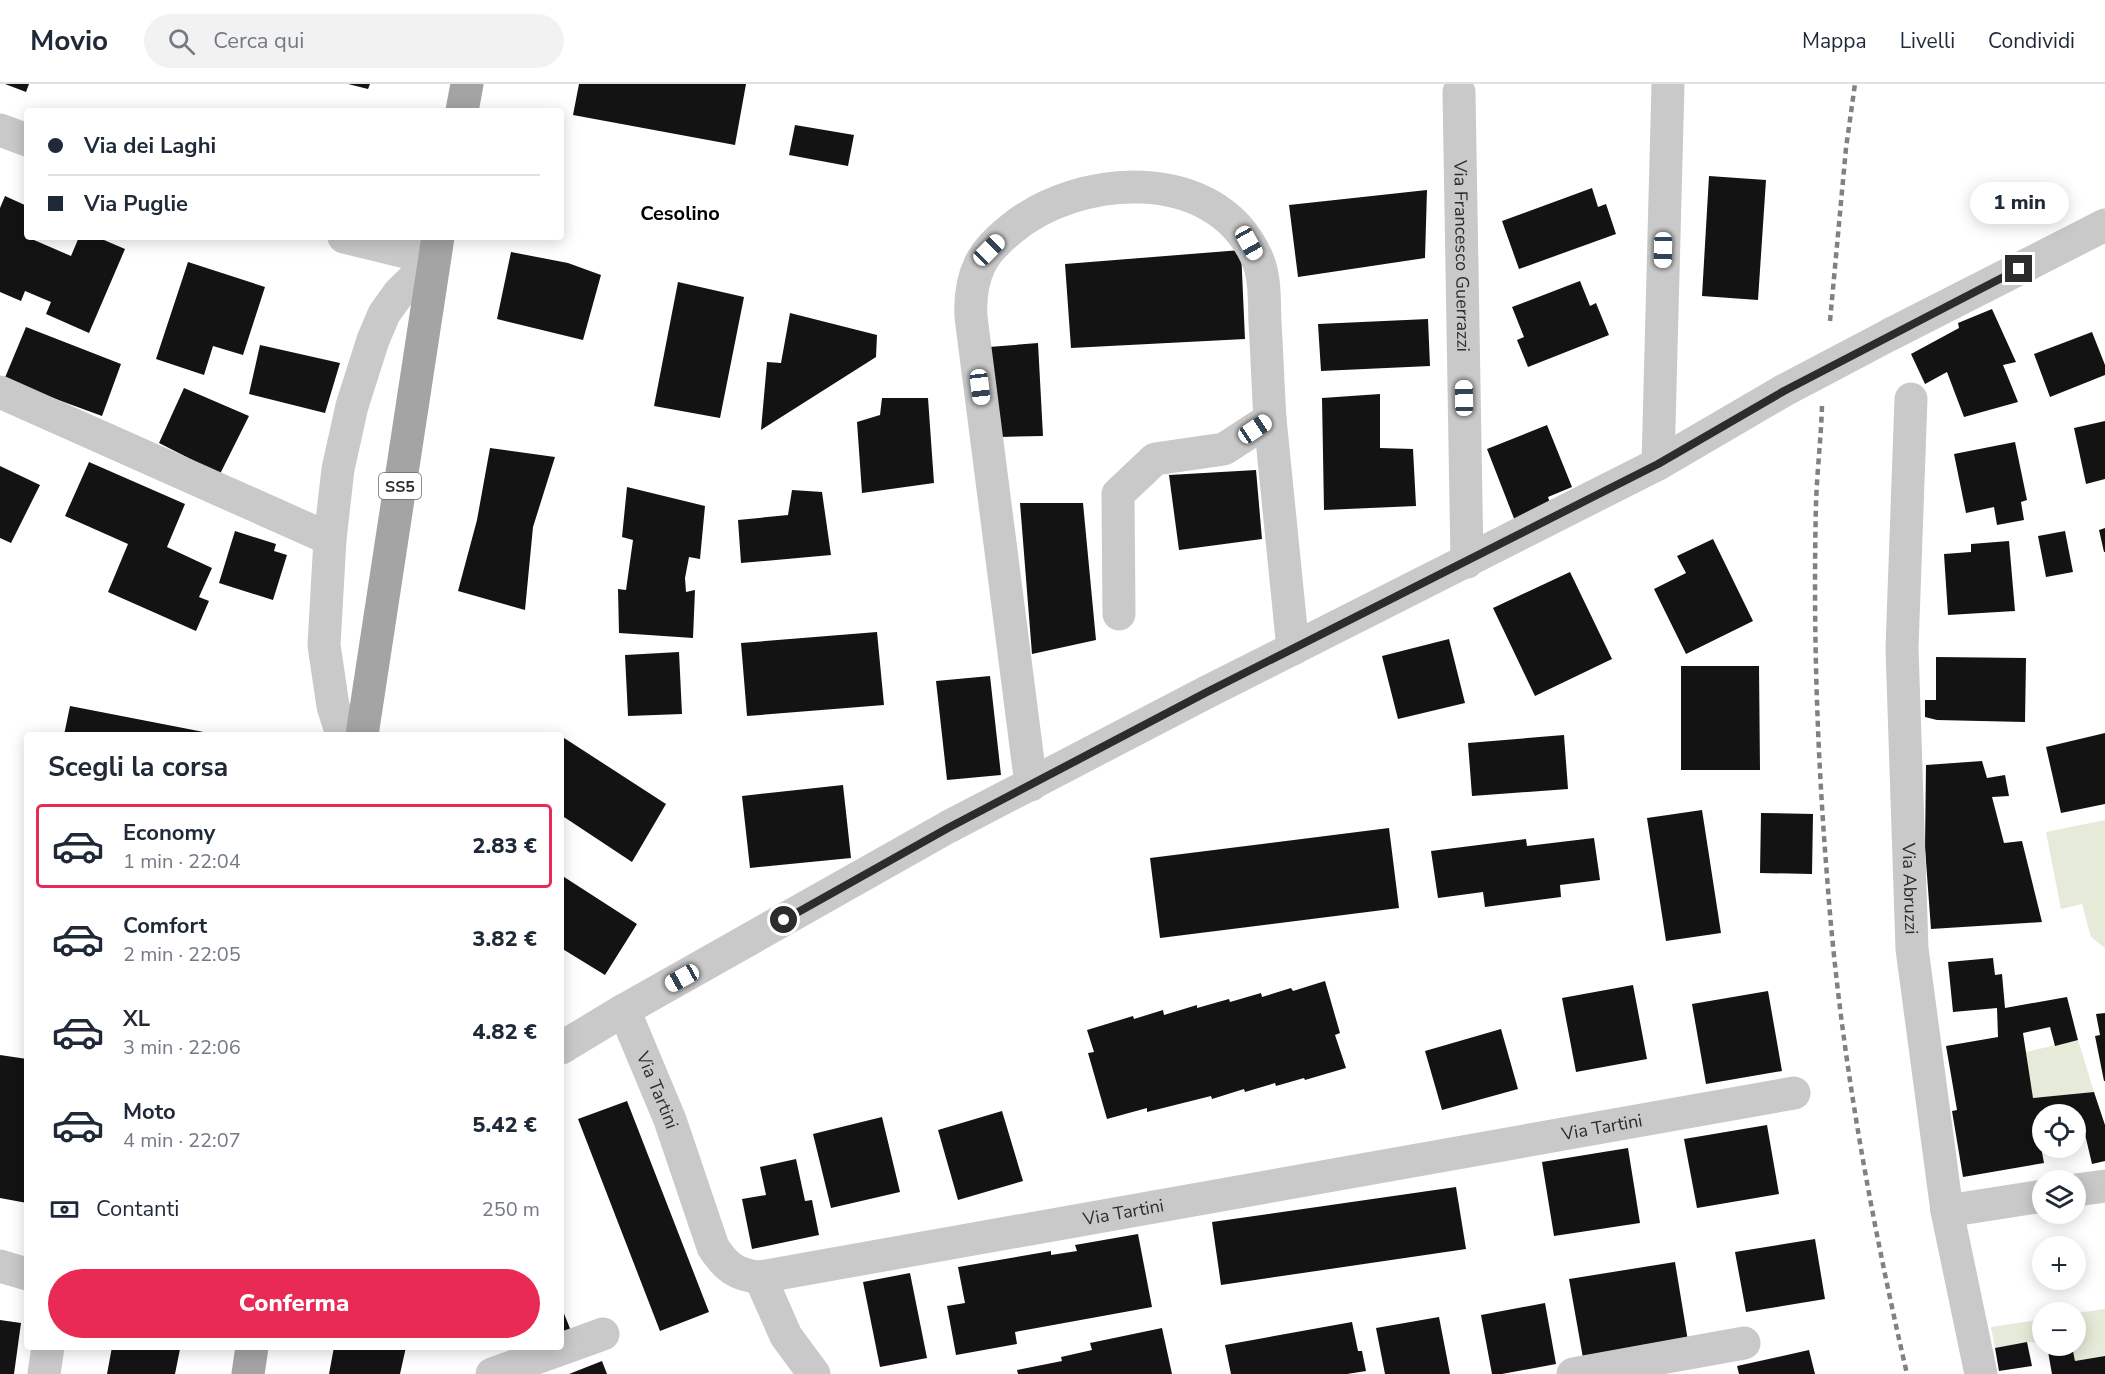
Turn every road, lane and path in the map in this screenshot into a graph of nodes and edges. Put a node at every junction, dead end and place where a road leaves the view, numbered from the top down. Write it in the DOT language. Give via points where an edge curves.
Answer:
graph roads {
  1 [pos="467,84"];
  2 [pos="1668,84"];
  3 [pos="1459,92"];
  4 [pos="463,108"];
  5 [pos="0,130"];
  6 [pos="24,139"];
  7 [pos="2105,225"];
  8 [pos="369,240"];
  9 [pos="436,248"];
  10 [pos="0,392"];
  11 [pos="1911,399"];
  12 [pos="1270,419"];
  13 [pos="1658,464"];
  14 [pos="330,539"];
  15 [pos="1467,562"];
  16 [pos="1119,614"];
  17 [pos="1293,649"];
  18 [pos="341,732"];
  19 [pos="362,732"];
  20 [pos="1031,785"];
  21 [pos="624,1010"];
  22 [pos="564,1046"];
  23 [pos="1794,1093"];
  24 [pos="2105,1186"];
  25 [pos="2086,1189"];
  26 [pos="2032,1198"];
  27 [pos="1947,1211"];
  28 [pos="0,1266"];
  29 [pos="24,1273"];
  30 [pos="760,1277"];
  31 [pos="603,1334"];
  32 [pos="1744,1343"];
  33 [pos="564,1348"];
  34 [pos="48,1350"];
  35 [pos="252,1350"];
  36 [pos="559,1350"];
  37 [pos="44,1374"];
  38 [pos="248,1374"];
  39 [pos="492,1374"];
  40 [pos="814,1374"];
  41 [pos="1573,1374"];
  42 [pos="1981,1374"];
  1 -- 4 [label="main road"];
  2 -- 13 [label="street"];
  3 -- 15 [label="street, Via Francesco Guerrazzi"];
  5 -- 6 [label="street"];
  7 -- 13 [label="street, bridge" via="1784,391"];
  8 -- 9 [label="street"];
  9 -- 14 [label="street" via="384,314 373,340 346,429"];
  9 -- 19 [label="main road, SS5"];
  10 -- 14 [label="street"];
  11 -- 27 [label="street, Via Abruzzi" via="1902,648 1912,949"];
  12 -- 16 [label="street" via="1224,449 1155,459 1118,494"];
  12 -- 17 [label="street"];
  12 -- 20 [label="street" via="1257,257 1238,226 1207,204 1142,186 1118,186 1076,195 1036,211 1017,224 980,263 970,299 971,317"];
  13 -- 15 [label="street"];
  14 -- 18 [label="street" via="324,645"];
  15 -- 17 [label="street"];
  17 -- 20 [label="street"];
  20 -- 21 [label="street"];
  21 -- 22 [label="street"];
  21 -- 30 [label="street, Via Tartini" via="670,1120 713,1247 737,1273"];
  23 -- 30 [label="street, Via Tartini"];
  24 -- 25 [label="street"];
  26 -- 27 [label="street"];
  27 -- 42 [label="street, Via Abruzzi"];
  28 -- 29 [label="street"];
  30 -- 40 [label="street" via="786,1336"];
  31 -- 33 [label="street"];
  32 -- 41 [label="street"];
  34 -- 37 [label="street"];
  35 -- 38 [label="main road"];
  36 -- 39 [label="street"];
}
